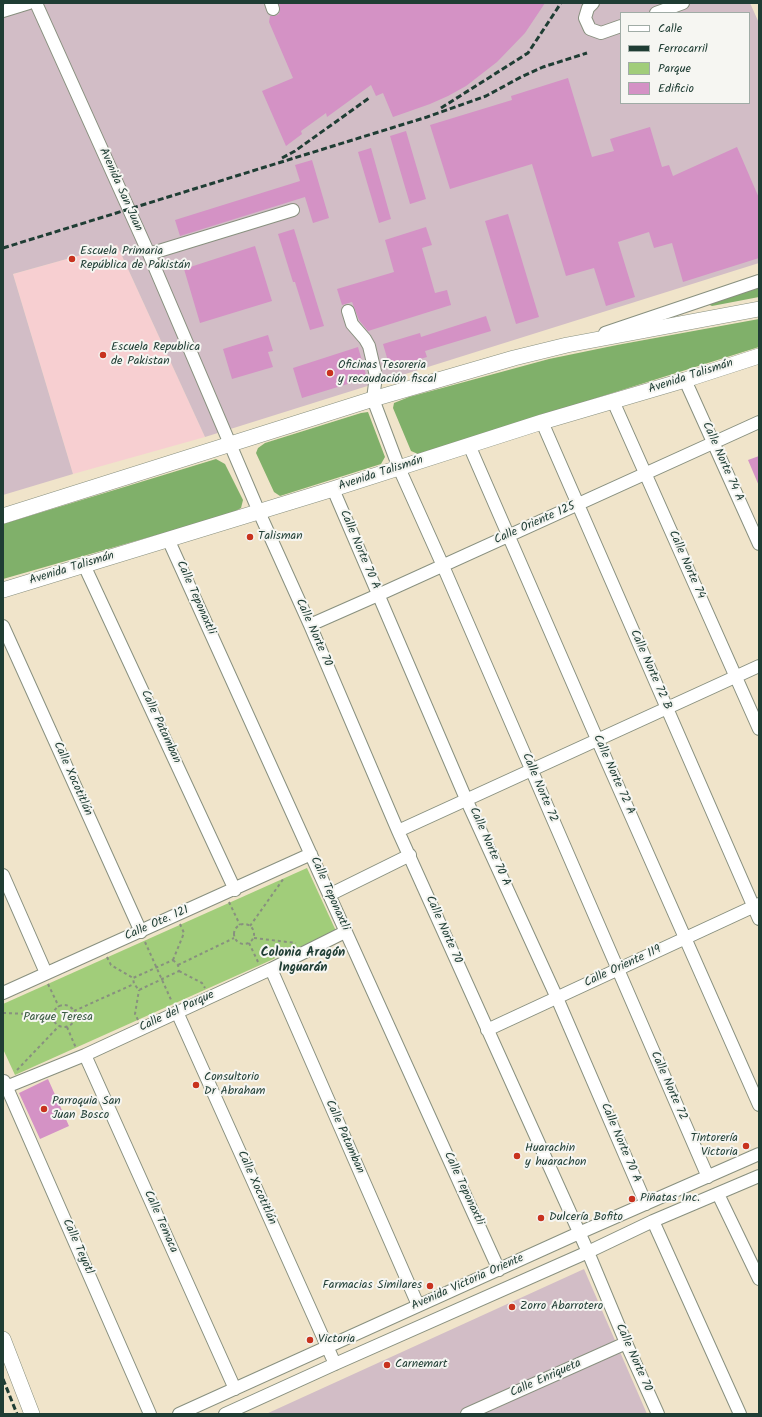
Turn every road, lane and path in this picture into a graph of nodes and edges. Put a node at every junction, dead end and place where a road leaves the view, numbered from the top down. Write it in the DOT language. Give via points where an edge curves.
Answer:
graph roads {
  1 [pos="29,3"];
  2 [pos="36,3"];
  3 [pos="593,3"];
  4 [pos="683,3"];
  5 [pos="3,11"];
  6 [pos="659,12"];
  7 [pos="620,26"];
  8 [pos="294,210"];
  9 [pos="149,254"];
  10 [pos="759,281"];
  11 [pos="759,309"];
  12 [pos="348,311"];
  13 [pos="567,345"];
  14 [pos="758,357"];
  15 [pos="685,380"];
  16 [pos="373,399"];
  17 [pos="613,401"];
  18 [pos="542,422"];
  19 [pos="759,422"];
  20 [pos="713,443"];
  21 [pos="230,444"];
  22 [pos="469,445"];
  23 [pos="399,468"];
  24 [pos="645,474"];
  25 [pos="333,489"];
  26 [pos="578,504"];
  27 [pos="259,512"];
  28 [pos="3,516"];
  29 [pos="508,536"];
  30 [pos="168,539"];
  31 [pos="759,544"];
  32 [pos="84,565"];
  33 [pos="443,566"];
  34 [pos="3,590"];
  35 [pos="378,595"];
  36 [pos="310,625"];
  37 [pos="3,626"];
  38 [pos="759,666"];
  39 [pos="736,676"];
  40 [pos="667,707"];
  41 [pos="759,729"];
  42 [pos="597,739"];
  43 [pos="531,769"];
  44 [pos="466,799"];
  45 [pos="398,831"];
  46 [pos="311,854"];
  47 [pos="410,855"];
  48 [pos="288,874"];
  49 [pos="3,875"];
  50 [pos="232,895"];
  51 [pos="329,895"];
  52 [pos="756,905"];
  53 [pos="759,919"];
  54 [pos="179,922"];
  55 [pos="240,925"];
  56 [pos="250,926"];
  57 [pos="141,932"];
  58 [pos="345,932"];
  59 [pos="234,938"];
  60 [pos="254,938"];
  61 [pos="685,939"];
  62 [pos="249,943"];
  63 [pos="296,943"];
  64 [pos="106,955"];
  65 [pos="173,960"];
  66 [pos="178,965"];
  67 [pos="266,968"];
  68 [pos="618,970"];
  69 [pos="179,971"];
  70 [pos="46,977"];
  71 [pos="133,978"];
  72 [pos="134,984"];
  73 [pos="139,990"];
  74 [pos="207,991"];
  75 [pos="3,993"];
  76 [pos="557,998"];
  77 [pos="59,1006"];
  78 [pos="74,1012"];
  79 [pos="177,1012"];
  80 [pos="3,1013"];
  81 [pos="53,1015"];
  82 [pos="138,1021"];
  83 [pos="60,1026"];
  84 [pos="67,1027"];
  85 [pos="487,1030"];
  86 [pos="81,1052"];
  87 [pos="8,1080"];
  88 [pos="759,1104"];
  89 [pos="759,1154"];
  90 [pos="759,1176"];
  91 [pos="708,1177"];
  92 [pos="718,1194"];
  93 [pos="646,1204"];
  94 [pos="653,1221"];
  95 [pos="579,1233"];
  96 [pos="588,1252"];
  97 [pos="500,1270"];
  98 [pos="759,1279"];
  99 [pos="418,1305"];
  100 [pos="3,1339"];
  101 [pos="626,1343"];
  102 [pos="327,1347"];
  103 [pos="335,1364"];
  104 [pos="235,1389"];
  105 [pos="32,1414"];
  106 [pos="150,1414"];
  107 [pos="179,1414"];
  108 [pos="225,1414"];
  109 [pos="467,1414"];
  110 [pos="658,1414"];
  111 [pos="740,1414"];
  1 -- 5 [label="street"];
  2 -- 9 [label="street, Avenida San Juan"];
  3 -- 7 [label="street" via="588,8 585,18 590,29 601,33"];
  4 -- 6 [label="street"];
  8 -- 9 [label="street"];
  9 -- 21 [label="street, Avenida San Juan"];
  10 -- 13 [label="street"];
  11 -- 13 [label="main road"];
  12 -- 16 [label="street" via="352,324 369,346 376,376"];
  13 -- 16 [label="main road"];
  14 -- 15 [label="main road, Avenida Talismán"];
  15 -- 17 [label="main road, Avenida Talismán"];
  15 -- 20 [label="street, Calle Norte 74 A"];
  16 -- 21 [label="main road"];
  16 -- 23 [label="street, Calle Norte 72"];
  17 -- 18 [label="main road, Avenida Talismán"];
  17 -- 24 [label="street, Calle Norte 74"];
  18 -- 22 [label="main road, Avenida Talismán"];
  18 -- 26 [label="street, Calle Norte 72 B"];
  19 -- 20 [label="street, Calle Oriente 125"];
  20 -- 24 [label="street, Calle Oriente 125"];
  20 -- 31 [label="street, Calle Norte 74 A"];
  21 -- 27 [label="street, Calle Norte 70"];
  21 -- 28 [label="main road"];
  22 -- 23 [label="main road, Avenida Talismán"];
  22 -- 29 [label="street, Calle Norte 72 A"];
  23 -- 25 [label="main road, Avenida Talismán"];
  23 -- 33 [label="street, Calle Norte 72"];
  24 -- 26 [label="street, Calle Oriente 125"];
  24 -- 39 [label="street, Calle Norte 74"];
  25 -- 27 [label="main road, Avenida Talismán"];
  25 -- 35 [label="street, Calle Norte 70 A"];
  26 -- 29 [label="street, Calle Oriente 125"];
  26 -- 40 [label="street, Calle Norte 72 B"];
  27 -- 30 [label="main road, Avenida Talismán"];
  27 -- 36 [label="street, Calle Norte 70"];
  29 -- 33 [label="street, Calle Oriente 125"];
  29 -- 42 [label="street, Calle Norte 72 A"];
  30 -- 32 [label="main road, Avenida Talismán"];
  30 -- 46 [label="street, Calle Teponaxtli"];
  32 -- 34 [label="main road, Avenida Talismán"];
  32 -- 50 [label="street, Calle Patamban"];
  33 -- 35 [label="street, Calle Oriente 125"];
  33 -- 43 [label="street, Calle Norte 72"];
  35 -- 36 [label="street, Calle Oriente 125"];
  35 -- 44 [label="street, Calle Norte 70 A"];
  36 -- 45 [label="street, Calle Norte 70"];
  37 -- 57 [label="street, Calle Xocotitlán"];
  38 -- 39 [label="street"];
  39 -- 40 [label="street"];
  39 -- 41 [label="street, Calle Norte 74"];
  40 -- 42 [label="street"];
  40 -- 52 [label="street, Calle Norte 72 B"];
  42 -- 43 [label="street"];
  42 -- 61 [label="street, Calle Norte 72 A"];
  43 -- 44 [label="street"];
  43 -- 68 [label="street, Calle Norte 72"];
  44 -- 45 [label="street"];
  44 -- 76 [label="street, Calle Norte 70 A"];
  45 -- 47 [label="street, Calle Norte 70"];
  46 -- 50 [label="street, Calle Ote. 121"];
  46 -- 51 [label="street, Calle Teponaxtli"];
  47 -- 51 [label="street"];
  47 -- 85 [label="street, Calle Norte 70"];
  48 -- 56 [label="path"];
  49 -- 70 [label="street"];
  50 -- 55 [label="path"];
  50 -- 57 [label="street, Calle Ote. 121"];
  51 -- 58 [label="street, Calle Teponaxtli"];
  52 -- 53 [label="street, Calle Norte 72 B"];
  52 -- 61 [label="street, Calle Oriente 119"];
  54 -- 65 [label="path" via="184,933"];
  55 -- 56 [label="path"];
  55 -- 59 [label="path" via="234,932"];
  56 -- 60 [label="path" via="254,931"];
  57 -- 70 [label="street, Calle Ote. 121"];
  57 -- 79 [label="path"];
  58 -- 67 [label="street, Calle del Parque"];
  58 -- 97 [label="street, Calle Teponaxtli"];
  59 -- 62 [label="path" via="242,944"];
  59 -- 66 [label="path"];
  60 -- 62 [label="path"];
  60 -- 63 [label="path"];
  61 -- 68 [label="street, Calle Oriente 119"];
  61 -- 88 [label="street, Calle Norte 72 A"];
  62 -- 67 [label="path"];
  64 -- 71 [label="path" via="111,965"];
  65 -- 66 [label="path"];
  65 -- 71 [label="path"];
  66 -- 69 [label="path"];
  67 -- 79 [label="street, Calle del Parque"];
  67 -- 99 [label="street, Calle Patamban"];
  68 -- 76 [label="street, Calle Oriente 119"];
  68 -- 91 [label="street, Calle Norte 72"];
  69 -- 73 [label="path"];
  69 -- 74 [label="path" via="202,983"];
  70 -- 75 [label="street, Calle Ote. 121"];
  70 -- 77 [label="path"];
  71 -- 72 [label="path"];
  72 -- 73 [label="path"];
  72 -- 78 [label="path"];
  73 -- 82 [label="path" via="135,1014"];
  76 -- 85 [label="street, Calle Oriente 119"];
  76 -- 93 [label="street, Calle Norte 70 A"];
  77 -- 78 [label="path" via="69,1006"];
  77 -- 81 [label="path"];
  78 -- 84 [label="path" via="75,1019"];
  79 -- 86 [label="street, Calle del Parque"];
  79 -- 102 [label="street, Calle Xocotitlán"];
  80 -- 81 [label="path"];
  81 -- 83 [label="path" via="54,1022"];
  83 -- 84 [label="path"];
  83 -- 87 [label="path"];
  84 -- 86 [label="path"];
  85 -- 95 [label="street, Calle Norte 70"];
  86 -- 87 [label="street, Calle del Parque"];
  86 -- 104 [label="street, Calle Temaca"];
  87 -- 106 [label="street, Calle Teyotl"];
  89 -- 91 [label="street, Avenida Victoria Oriente"];
  90 -- 92 [label="street, Avenida Victoria Oriente"];
  91 -- 93 [label="street, Avenida Victoria Oriente"];
  92 -- 94 [label="street, Avenida Victoria Oriente"];
  92 -- 98 [label="street"];
  93 -- 95 [label="street, Avenida Victoria Oriente"];
  94 -- 96 [label="street, Avenida Victoria Oriente"];
  94 -- 111 [label="street"];
  95 -- 96 [label="street, Calle Norte 70"];
  95 -- 97 [label="street, Avenida Victoria Oriente"];
  96 -- 101 [label="street, Calle Norte 70"];
  96 -- 103 [label="street, Avenida Victoria Oriente"];
  97 -- 99 [label="street, Avenida Victoria Oriente"];
  99 -- 102 [label="street, Avenida Victoria Oriente"];
  100 -- 105 [label="main road"];
  101 -- 109 [label="street, Calle Enriqueta"];
  101 -- 110 [label="street, Calle Norte 70"];
  102 -- 103 [label="street, Calle Xocotitlán"];
  102 -- 104 [label="street, Avenida Victoria Oriente"];
  103 -- 108 [label="street, Avenida Victoria Oriente"];
  104 -- 107 [label="street, Avenida Victoria Oriente"];
}
